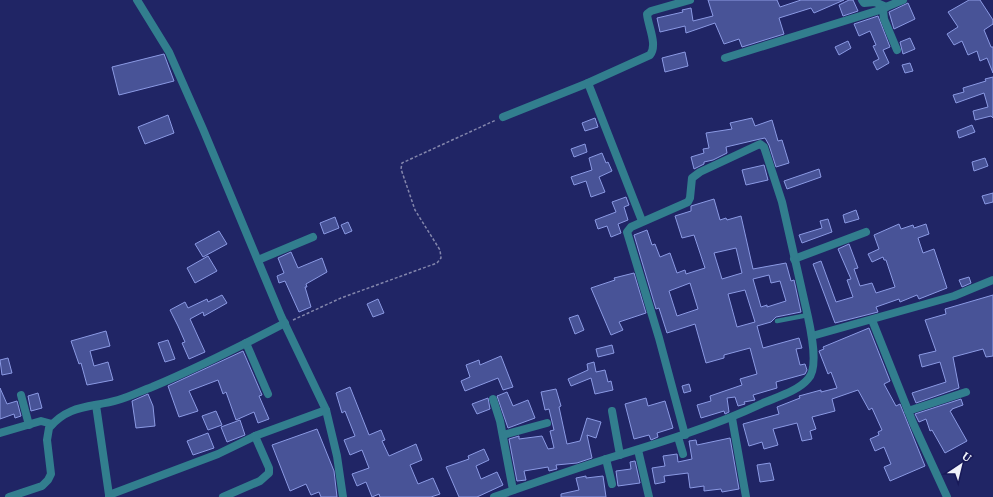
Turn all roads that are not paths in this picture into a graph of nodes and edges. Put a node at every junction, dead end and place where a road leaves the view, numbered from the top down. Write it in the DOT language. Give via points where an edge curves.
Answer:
graph roads {
  1 [pos="137,0"];
  2 [pos="690,0"];
  3 [pos="862,0"];
  4 [pos="904,0"];
  5 [pos="884,8"];
  6 [pos="897,50"];
  7 [pos="724,58"];
  8 [pos="588,83"];
  9 [pos="504,117"];
  10 [pos="642,221"];
  11 [pos="866,232"];
  12 [pos="313,237"];
  13 [pos="794,259"];
  14 [pos="258,260"];
  15 [pos="993,280"];
  16 [pos="808,315"];
  17 [pos="872,320"];
  18 [pos="777,321"];
  19 [pos="285,323"];
  20 [pos="812,336"];
  21 [pos="246,343"];
  22 [pos="966,392"];
  23 [pos="268,394"];
  24 [pos="21,395"];
  25 [pos="493,399"];
  26 [pos="96,405"];
  27 [pos="326,410"];
  28 [pos="612,411"];
  29 [pos="908,411"];
  30 [pos="732,418"];
  31 [pos="547,423"];
  32 [pos="52,424"];
  33 [pos="29,425"];
  34 [pos="0,433"];
  35 [pos="503,435"];
  36 [pos="256,436"];
  37 [pos="681,436"];
  38 [pos="638,450"];
  39 [pos="683,454"];
  40 [pos="620,455"];
  41 [pos="606,459"];
  42 [pos="612,484"];
  43 [pos="513,490"];
  44 [pos="109,496"];
  45 [pos="9,497"];
  46 [pos="223,497"];
  47 [pos="343,497"];
  48 [pos="494,497"];
  49 [pos="650,497"];
  50 [pos="746,497"];
  51 [pos="947,497"];
  1 -- 14 [label="street" via="169,52"];
  2 -- 8 [label="street" via="647,14 653,44 650,56"];
  3 -- 5 [label="street" via="865,4 875,2"];
  4 -- 5 [label="street"];
  5 -- 6 [label="street" via="884,19"];
  5 -- 7 [label="street"];
  8 -- 9 [label="street"];
  8 -- 10 [label="street"];
  10 -- 13 [label="street" via="688,202 692,178 700,172 760,144 764,147 782,202"];
  10 -- 37 [label="street" via="627,232 659,338"];
  11 -- 13 [label="street"];
  12 -- 14 [label="street"];
  13 -- 16 [label="street"];
  14 -- 19 [label="street"];
  15 -- 17 [label="street" via="954,296"];
  16 -- 18 [label="lane"];
  16 -- 20 [label="street"];
  17 -- 20 [label="street"];
  17 -- 29 [label="street"];
  19 -- 21 [label="street"];
  19 -- 27 [label="street"];
  20 -- 30 [label="street" via="813,369 809,378 798,387"];
  21 -- 23 [label="street"];
  21 -- 26 [label="street" via="150,388"];
  22 -- 29 [label="street"];
  24 -- 33 [label="street"];
  25 -- 35 [label="street"];
  26 -- 32 [label="street" via="71,410"];
  26 -- 44 [label="street"];
  27 -- 36 [label="street"];
  27 -- 47 [label="street"];
  28 -- 40 [label="street"];
  29 -- 51 [label="street"];
  30 -- 37 [label="street"];
  30 -- 50 [label="street"];
  31 -- 35 [label="street"];
  32 -- 33 [label="street" via="41,422"];
  32 -- 45 [label="street" via="47,440 51,474 48,480 42,486"];
  33 -- 34 [label="street"];
  35 -- 43 [label="street"];
  36 -- 44 [label="street" via="218,454"];
  36 -- 46 [label="street" via="270,468 269,473 260,481"];
  37 -- 38 [label="street"];
  37 -- 39 [label="street"];
  38 -- 40 [label="street"];
  38 -- 49 [label="street"];
  40 -- 41 [label="street"];
  41 -- 42 [label="street"];
  41 -- 43 [label="street"];
  43 -- 48 [label="street"];
}
